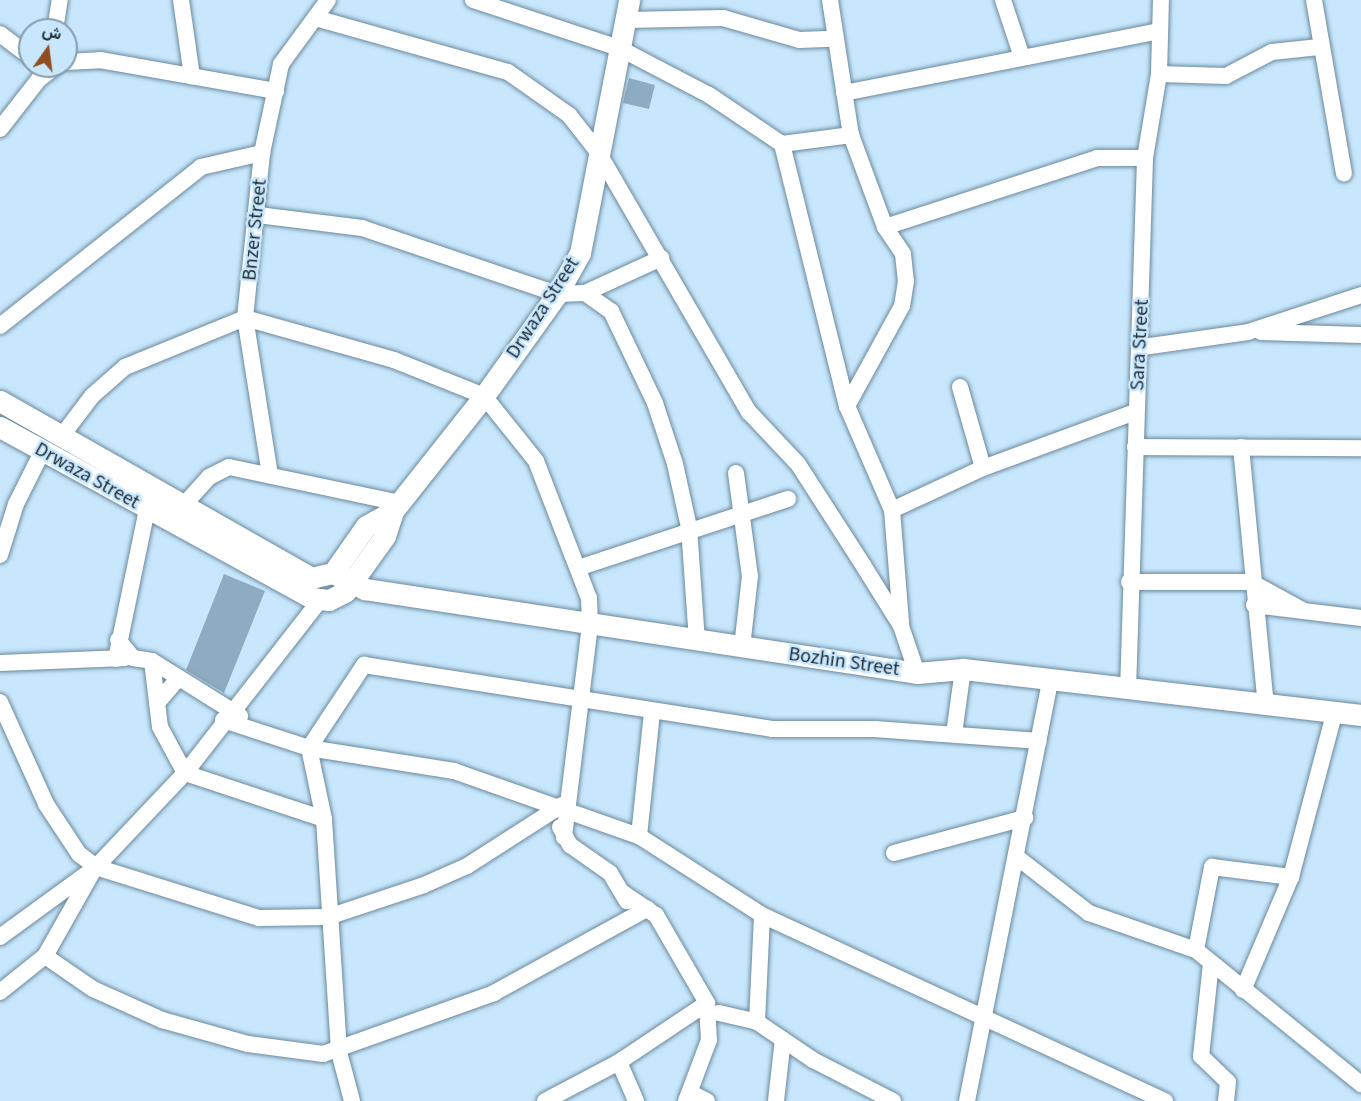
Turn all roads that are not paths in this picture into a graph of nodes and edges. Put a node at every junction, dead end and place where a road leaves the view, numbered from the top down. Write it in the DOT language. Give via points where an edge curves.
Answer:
graph roads {
  1 [pos="60,0"];
  2 [pos="181,0"];
  3 [pos="328,0"];
  4 [pos="473,0"];
  5 [pos="830,0"];
  6 [pos="1003,0"];
  7 [pos="1161,0"];
  8 [pos="1314,0"];
  9 [pos="627,10"];
  10 [pos="57,18"];
  11 [pos="319,19"];
  12 [pos="1159,31"];
  13 [pos="0,34"];
  14 [pos="833,39"];
  15 [pos="1319,47"];
  16 [pos="18,48"];
  17 [pos="619,48"];
  18 [pos="1021,54"];
  19 [pos="78,61"];
  20 [pos="1160,74"];
  21 [pos="192,76"];
  22 [pos="40,78"];
  23 [pos="276,91"];
  24 [pos="844,93"];
  25 [pos="0,129"];
  26 [pos="851,135"];
  27 [pos="782,144"];
  28 [pos="598,152"];
  29 [pos="262,153"];
  30 [pos="1145,158"];
  31 [pos="1344,173"];
  32 [pos="258,215"];
  33 [pos="885,227"];
  34 [pos="661,258"];
  35 [pos="585,293"];
  36 [pos="557,294"];
  37 [pos="1361,295"];
  38 [pos="245,318"];
  39 [pos="0,326"];
  40 [pos="1248,332"];
  41 [pos="1361,335"];
  42 [pos="1143,347"];
  43 [pos="960,387"];
  44 [pos="484,396"];
  45 [pos="0,401"];
  46 [pos="847,406"];
  47 [pos="1135,412"];
  48 [pos="0,427"];
  49 [pos="62,437"];
  50 [pos="1135,447"];
  51 [pos="1241,447"];
  52 [pos="1361,448"];
  53 [pos="42,452"];
  54 [pos="983,468"];
  55 [pos="736,473"];
  56 [pos="270,475"];
  57 [pos="788,499"];
  58 [pos="182,507"];
  59 [pos="396,507"];
  60 [pos="147,509"];
  61 [pos="892,510"];
  62 [pos="742,511"];
  63 [pos="689,527"];
  64 [pos="0,555"];
  65 [pos="581,567"];
  66 [pos="333,573"];
  67 [pos="1129,582"];
  68 [pos="1251,582"];
  69 [pos="351,585"];
  70 [pos="320,600"];
  71 [pos="1254,605"];
  72 [pos="1304,611"];
  73 [pos="1361,618"];
  74 [pos="591,625"];
  75 [pos="901,626"];
  76 [pos="118,640"];
  77 [pos="697,642"];
  78 [pos="742,647"];
  79 [pos="133,658"];
  80 [pos="116,659"];
  81 [pos="152,661"];
  82 [pos="0,663"];
  83 [pos="963,669"];
  84 [pos="917,673"];
  85 [pos="179,678"];
  86 [pos="1050,681"];
  87 [pos="1128,691"];
  88 [pos="0,702"];
  89 [pos="581,702"];
  90 [pos="157,704"];
  91 [pos="1266,707"];
  92 [pos="652,713"];
  93 [pos="1334,714"];
  94 [pos="227,715"];
  95 [pos="1361,715"];
  96 [pos="954,734"];
  97 [pos="1039,741"];
  98 [pos="309,748"];
  99 [pos="185,773"];
  100 [pos="563,808"];
  101 [pos="1025,818"];
  102 [pos="324,819"];
  103 [pos="639,836"];
  104 [pos="894,853"];
  105 [pos="1018,858"];
  106 [pos="96,867"];
  107 [pos="1291,877"];
  108 [pos="641,912"];
  109 [pos="762,915"];
  110 [pos="328,916"];
  111 [pos="0,937"];
  112 [pos="1196,950"];
  113 [pos="45,956"];
  114 [pos="1211,963"];
  115 [pos="1243,990"];
  116 [pos="0,992"];
  117 [pos="712,1010"];
  118 [pos="757,1016"];
  119 [pos="981,1020"];
  120 [pos="783,1039"];
  121 [pos="339,1052"];
  122 [pos="619,1062"];
  123 [pos="1361,1084"];
  124 [pos="688,1097"];
  125 [pos="352,1101"];
  126 [pos="544,1101"];
  127 [pos="636,1101"];
  128 [pos="707,1101"];
  129 [pos="776,1101"];
  130 [pos="893,1101"];
  131 [pos="967,1101"];
  132 [pos="1165,1101"];
  133 [pos="1226,1101"];
  1 -- 10 [label="street"];
  2 -- 21 [label="street"];
  3 -- 11 [label="street, Bnzer Street"];
  4 -- 17 [label="street"];
  5 -- 14 [label="street"];
  6 -- 18 [label="street"];
  7 -- 12 [label="street, Sara Street"];
  8 -- 15 [label="street"];
  9 -- 14 [label="street" via="723,18 799,40"];
  9 -- 17 [label="street, Drwaza Street"];
  11 -- 23 [label="street, Bnzer Street" via="281,64"];
  11 -- 28 [label="street" via="508,72 569,116"];
  12 -- 18 [label="street"];
  12 -- 20 [label="street, Sara Street"];
  13 -- 16 [label="street"];
  14 -- 24 [label="street"];
  15 -- 20 [label="street" via="1272,52 1226,76"];
  15 -- 31 [label="street"];
  17 -- 27 [label="street" via="709,94"];
  17 -- 28 [label="street, Drwaza Street"];
  18 -- 24 [label="street"];
  19 -- 21 [label="street" via="100,60"];
  20 -- 30 [label="street, Sara Street"];
  21 -- 23 [label="street"];
  22 -- 25 [label="street"];
  23 -- 29 [label="street, Bnzer Street"];
  24 -- 26 [label="street"];
  26 -- 27 [label="street"];
  26 -- 33 [label="street"];
  27 -- 46 [label="street"];
  28 -- 34 [label="street"];
  28 -- 36 [label="street, Drwaza Street" via="580,253"];
  29 -- 32 [label="street, Bnzer Street"];
  29 -- 39 [label="street" via="201,168"];
  30 -- 33 [label="street" via="1097,158"];
  30 -- 42 [label="street, Sara Street"];
  32 -- 36 [label="street" via="362,228"];
  32 -- 38 [label="street, Bnzer Street"];
  33 -- 46 [label="street" via="903,254 902,306"];
  34 -- 35 [label="street"];
  34 -- 75 [label="street" via="749,412 798,464"];
  35 -- 36 [label="street"];
  35 -- 63 [label="street" via="610,311 655,403"];
  36 -- 44 [label="street, Drwaza Street"];
  37 -- 40 [label="street"];
  38 -- 44 [label="street" via="394,360"];
  38 -- 49 [label="street" via="125,367 92,396"];
  38 -- 56 [label="street, Bnzer Street"];
  40 -- 41 [label="street"];
  40 -- 42 [label="street"];
  42 -- 47 [label="street, Sara Street"];
  43 -- 54 [label="street"];
  44 -- 59 [label="street, Drwaza Street"];
  44 -- 65 [label="street" via="536,461"];
  45 -- 49 [label="street, Drwaza Street"];
  46 -- 61 [label="street"];
  47 -- 50 [label="street, Sara Street"];
  47 -- 54 [label="street"];
  48 -- 53 [label="street, Drwaza Street"];
  49 -- 58 [label="street, Drwaza Street"];
  50 -- 51 [label="street"];
  50 -- 67 [label="street, Sara Street"];
  51 -- 52 [label="street"];
  51 -- 68 [label="street"];
  53 -- 60 [label="street, Drwaza Street"];
  53 -- 64 [label="street" via="16,504"];
  54 -- 61 [label="street"];
  55 -- 62 [label="street"];
  56 -- 58 [label="street" via="238,468 219,471"];
  56 -- 59 [label="street"];
  57 -- 62 [label="street"];
  58 -- 66 [label="street, Drwaza Street" via="304,576 319,579"];
  59 -- 66 [label="street, Drwaza Street" via="366,526"];
  59 -- 69 [label="street, Drwaza Street" via="385,536"];
  60 -- 70 [label="street, Drwaza Street"];
  60 -- 76 [label="street"];
  61 -- 75 [label="street"];
  62 -- 63 [label="street"];
  62 -- 78 [label="street" via="750,576"];
  63 -- 65 [label="street"];
  63 -- 77 [label="street"];
  65 -- 74 [label="street"];
  66 -- 69 [label="street, Bozhin Street"];
  67 -- 68 [label="street"];
  67 -- 87 [label="street, Sara Street"];
  68 -- 71 [label="street"];
  68 -- 72 [label="street"];
  69 -- 70 [label="street, Drwaza Street" via="338,597"];
  69 -- 74 [label="street, Bozhin Street"];
  70 -- 94 [label="street"];
  71 -- 72 [label="street"];
  71 -- 91 [label="street"];
  72 -- 73 [label="street"];
  74 -- 77 [label="street, Bozhin Street"];
  74 -- 89 [label="street"];
  75 -- 84 [label="street"];
  76 -- 79 [label="street"];
  76 -- 80 [label="street"];
  77 -- 78 [label="street, Bozhin Street"];
  78 -- 84 [label="street, Bozhin Street"];
  79 -- 80 [label="street"];
  79 -- 81 [label="street"];
  80 -- 82 [label="street"];
  81 -- 85 [label="street"];
  81 -- 90 [label="street"];
  83 -- 84 [label="street, Bozhin Street"];
  83 -- 86 [label="street, Bozhin Street"];
  83 -- 96 [label="street"];
  85 -- 90 [label="street"];
  85 -- 94 [label="street"];
  86 -- 87 [label="street, Bozhin Street"];
  86 -- 97 [label="street"];
  87 -- 91 [label="street, Bozhin Street"];
  88 -- 106 [label="street" via="46,804 73,848"];
  89 -- 92 [label="street"];
  89 -- 98 [label="street" via="364,665"];
  89 -- 100 [label="street"];
  90 -- 99 [label="street" via="160,727"];
  91 -- 93 [label="street, Bozhin Street"];
  92 -- 96 [label="street" via="772,729"];
  92 -- 103 [label="street"];
  93 -- 95 [label="street, Bozhin Street"];
  93 -- 107 [label="street"];
  94 -- 98 [label="street"];
  94 -- 99 [label="street"];
  96 -- 97 [label="street"];
  97 -- 101 [label="street"];
  98 -- 100 [label="street" via="454,771"];
  98 -- 102 [label="street"];
  99 -- 102 [label="street"];
  99 -- 106 [label="street"];
  100 -- 103 [label="street"];
  100 -- 108 [label="street" via="564,837 605,867"];
  100 -- 110 [label="street" via="450,874"];
  101 -- 104 [label="street"];
  101 -- 105 [label="street"];
  102 -- 110 [label="street"];
  103 -- 109 [label="street"];
  105 -- 112 [label="street" via="1089,913"];
  105 -- 119 [label="street"];
  106 -- 110 [label="street" via="236,913 278,919"];
  106 -- 111 [label="street"];
  106 -- 113 [label="street"];
  107 -- 112 [label="street" via="1212,867"];
  107 -- 115 [label="street"];
  108 -- 117 [label="street" via="656,915"];
  108 -- 121 [label="street" via="494,993"];
  109 -- 118 [label="street"];
  109 -- 119 [label="street"];
  110 -- 121 [label="street"];
  112 -- 114 [label="street"];
  113 -- 116 [label="street"];
  113 -- 121 [label="street" via="93,989 162,1020 274,1049"];
  114 -- 115 [label="street"];
  114 -- 133 [label="street" via="1201,1056 1228,1082"];
  115 -- 123 [label="street"];
  117 -- 118 [label="street"];
  117 -- 122 [label="street" via="687,1017"];
  117 -- 124 [label="street" via="708,1046"];
  118 -- 120 [label="street"];
  119 -- 131 [label="street"];
  119 -- 132 [label="street"];
  120 -- 129 [label="street"];
  120 -- 130 [label="street"];
  121 -- 125 [label="street"];
  122 -- 126 [label="street"];
  122 -- 127 [label="street"];
  124 -- 128 [label="street"];
}
